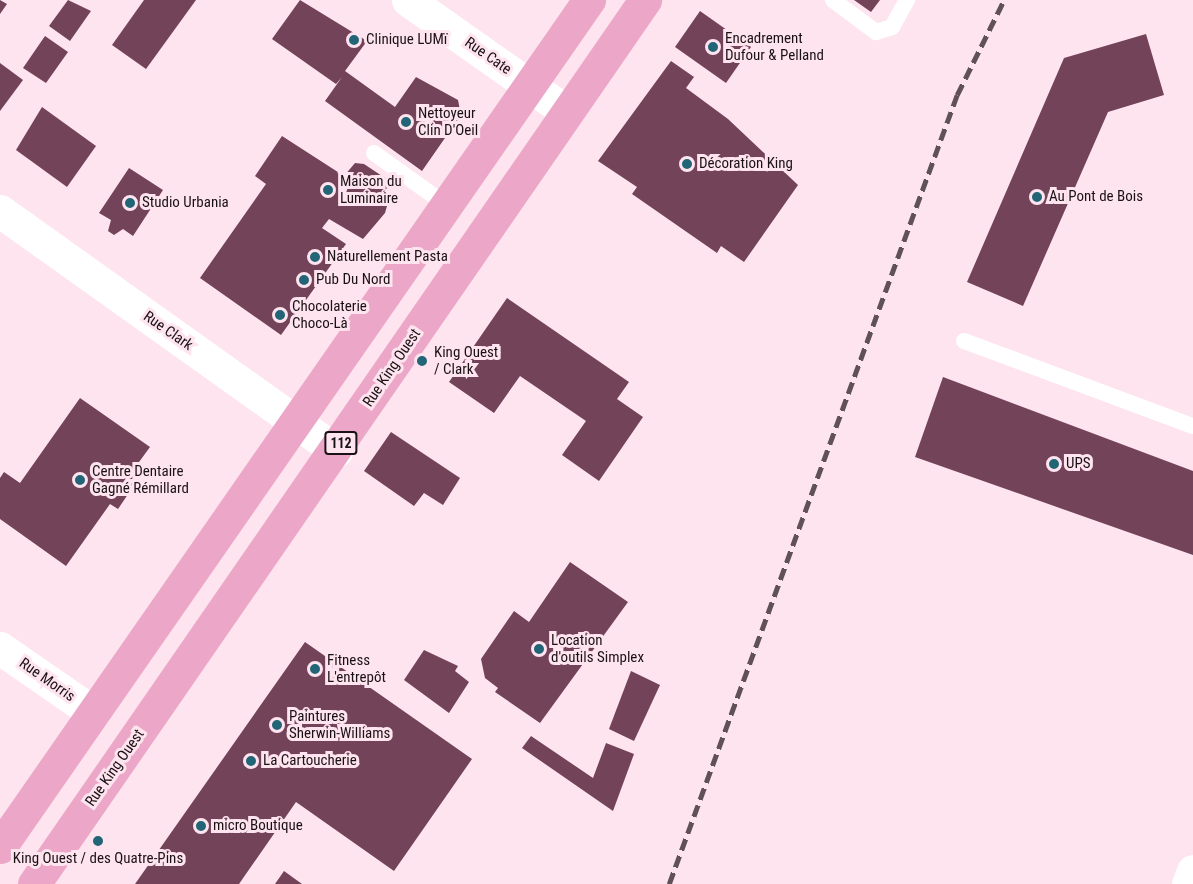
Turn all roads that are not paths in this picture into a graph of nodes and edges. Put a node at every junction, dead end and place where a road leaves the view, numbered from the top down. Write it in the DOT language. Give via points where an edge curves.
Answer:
graph roads {
  1 [pos="408,0"];
  2 [pos="589,0"];
  3 [pos="645,0"];
  4 [pos="833,0"];
  5 [pos="907,0"];
  6 [pos="530,85"];
  7 [pos="567,112"];
  8 [pos="374,153"];
  9 [pos="445,204"];
  10 [pos="0,211"];
  11 [pos="964,341"];
  12 [pos="295,422"];
  13 [pos="1193,426"];
  14 [pos="336,451"];
  15 [pos="0,648"];
  16 [pos="93,713"];
  17 [pos="0,847"];
  18 [pos="1193,871"];
  19 [pos="34,884"];
  20 [pos="1188,884"];
  1 -- 6 [label="street, Rue Cate"];
  2 -- 6 [label="main road"];
  3 -- 7 [label="main road, Rue King Ouest / 112"];
  4 -- 5 [label="lane" via="876,32 892,27"];
  6 -- 7 [label="street, Rue Cate"];
  6 -- 9 [label="main road"];
  7 -- 14 [label="main road, Rue King Ouest / 112"];
  8 -- 9 [label="lane"];
  9 -- 12 [label="main road"];
  10 -- 12 [label="street, Rue Clark"];
  11 -- 13 [label="lane"];
  12 -- 14 [label="street, Rue Clark"];
  12 -- 16 [label="main road"];
  14 -- 19 [label="main road, Rue King Ouest / 112"];
  15 -- 16 [label="street, Rue Morris"];
  16 -- 17 [label="main road"];
  18 -- 20 [label="street"];
}
